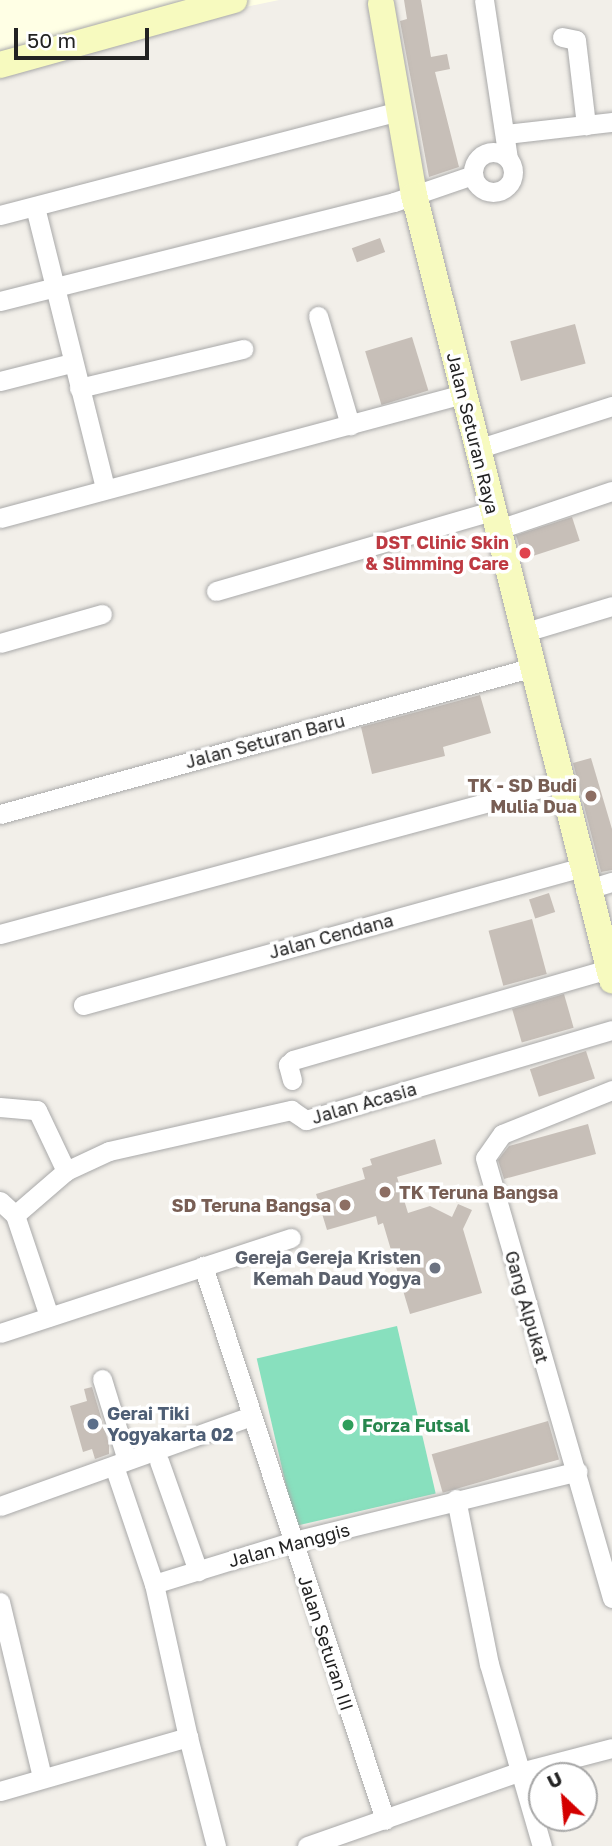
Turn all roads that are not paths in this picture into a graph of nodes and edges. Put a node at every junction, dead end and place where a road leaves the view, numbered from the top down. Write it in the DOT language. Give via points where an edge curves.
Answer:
graph roads {
  1 [pos="234,0"];
  2 [pos="484,0"];
  3 [pos="381,1"];
  4 [pos="562,37"];
  5 [pos="0,65"];
  6 [pos="396,112"];
  7 [pos="612,122"];
  8 [pos="586,125"];
  9 [pos="506,134"];
  10 [pos="509,158"];
  11 [pos="473,175"];
  12 [pos="414,195"];
  13 [pos="35,207"];
  14 [pos="0,215"];
  15 [pos="51,287"];
  16 [pos="0,301"];
  17 [pos="318,316"];
  18 [pos="243,348"];
  19 [pos="71,363"];
  20 [pos="0,381"];
  21 [pos="79,388"];
  22 [pos="463,394"];
  23 [pos="612,406"];
  24 [pos="350,425"];
  25 [pos="477,449"];
  26 [pos="105,488"];
  27 [pos="612,491"];
  28 [pos="0,518"];
  29 [pos="494,521"];
  30 [pos="216,591"];
  31 [pos="612,606"];
  32 [pos="102,614"];
  33 [pos="522,633"];
  34 [pos="0,643"];
  35 [pos="530,668"];
  36 [pos="559,783"];
  37 [pos="0,814"];
  38 [pos="582,879"];
  39 [pos="612,882"];
  40 [pos="0,934"];
  41 [pos="605,941"];
  42 [pos="609,975"];
  43 [pos="83,1005"];
  44 [pos="612,1030"];
  45 [pos="292,1080"];
  46 [pos="612,1090"];
  47 [pos="0,1107"];
  48 [pos="66,1171"];
  49 [pos="7,1208"];
  50 [pos="291,1238"];
  51 [pos="203,1266"];
  52 [pos="49,1316"];
  53 [pos="0,1332"];
  54 [pos="102,1379"];
  55 [pos="249,1417"];
  56 [pos="120,1461"];
  57 [pos="159,1461"];
  58 [pos="578,1471"];
  59 [pos="456,1499"];
  60 [pos="0,1506"];
  61 [pos="294,1541"];
  62 [pos="198,1571"];
  63 [pos="154,1584"];
  64 [pos="612,1598"];
  65 [pos="0,1602"];
  66 [pos="2,1624"];
  67 [pos="188,1737"];
  68 [pos="612,1748"];
  69 [pos="520,1772"];
  70 [pos="42,1777"];
  71 [pos="0,1791"];
  72 [pos="385,1820"];
  73 [pos="317,1844"];
  74 [pos="216,1846"];
  75 [pos="542,1846"];
  1 -- 5 [label="main road"];
  2 -- 9 [label="street"];
  3 -- 6 [label="main road, Jalan Seturan Raya"];
  4 -- 8 [label="street" via="576,40"];
  6 -- 12 [label="main road, Jalan Seturan Raya"];
  6 -- 13 [label="street"];
  7 -- 8 [label="street"];
  8 -- 9 [label="street"];
  9 -- 10 [label="street"];
  10 -- 11 [label="street" via="485,154"];
  10 -- 11 [label="street" via="513,178 499,192 485,191"];
  11 -- 12 [label="street"];
  12 -- 15 [label="street"];
  12 -- 22 [label="main road, Jalan Seturan Raya"];
  13 -- 14 [label="street"];
  13 -- 15 [label="street"];
  15 -- 16 [label="street"];
  15 -- 19 [label="street"];
  17 -- 24 [label="street"];
  18 -- 21 [label="street"];
  19 -- 20 [label="street"];
  19 -- 21 [label="street"];
  21 -- 26 [label="street"];
  22 -- 24 [label="street"];
  22 -- 25 [label="main road, Jalan Seturan Raya"];
  23 -- 25 [label="street"];
  24 -- 26 [label="street"];
  25 -- 29 [label="main road, Jalan Seturan Raya"];
  26 -- 28 [label="street"];
  27 -- 29 [label="street"];
  29 -- 30 [label="street"];
  29 -- 33 [label="main road, Jalan Seturan Raya"];
  31 -- 33 [label="street"];
  32 -- 34 [label="street"];
  33 -- 35 [label="main road, Jalan Seturan Raya"];
  35 -- 36 [label="main road, Jalan Seturan Raya"];
  35 -- 37 [label="street, Jalan Seturan Baru"];
  36 -- 38 [label="main road, Jalan Seturan Raya"];
  36 -- 40 [label="street"];
  38 -- 39 [label="street, Jalan Cendana"];
  38 -- 41 [label="main road, Jalan Seturan Raya"];
  38 -- 43 [label="street, Jalan Cendana"];
  41 -- 42 [label="main road, Jalan Seturan Raya"];
  42 -- 45 [label="street" via="293,1060 288,1065"];
  44 -- 48 [label="street, Jalan Acasia" via="306,1120 296,1109 279,1112 110,1151"];
  46 -- 58 [label="street, Gang Alpukat" via="502,1134 485,1158"];
  47 -- 48 [label="street" via="37,1110"];
  48 -- 49 [label="street, Jalan Acasia"];
  49 -- 52 [label="street"];
  50 -- 51 [label="street"];
  51 -- 52 [label="street"];
  51 -- 55 [label="street, Jalan Seturan III"];
  52 -- 53 [label="street"];
  54 -- 56 [label="street"];
  55 -- 56 [label="street"];
  55 -- 61 [label="street, Jalan Seturan III"];
  56 -- 60 [label="street"];
  56 -- 63 [label="street"];
  57 -- 62 [label="street"];
  58 -- 59 [label="street, Jalan Manggis"];
  58 -- 64 [label="street, Gang Alpukat"];
  59 -- 61 [label="street, Jalan Manggis"];
  59 -- 69 [label="street" via="489,1664"];
  61 -- 62 [label="street, Jalan Manggis"];
  61 -- 72 [label="street, Jalan Seturan III"];
  62 -- 63 [label="street, Jalan Manggis"];
  63 -- 67 [label="street"];
  65 -- 66 [label="street"];
  66 -- 70 [label="street"];
  67 -- 70 [label="street"];
  67 -- 74 [label="street"];
  68 -- 69 [label="street"];
  69 -- 72 [label="street"];
  69 -- 75 [label="street"];
  70 -- 71 [label="street"];
  72 -- 73 [label="street"];
}
